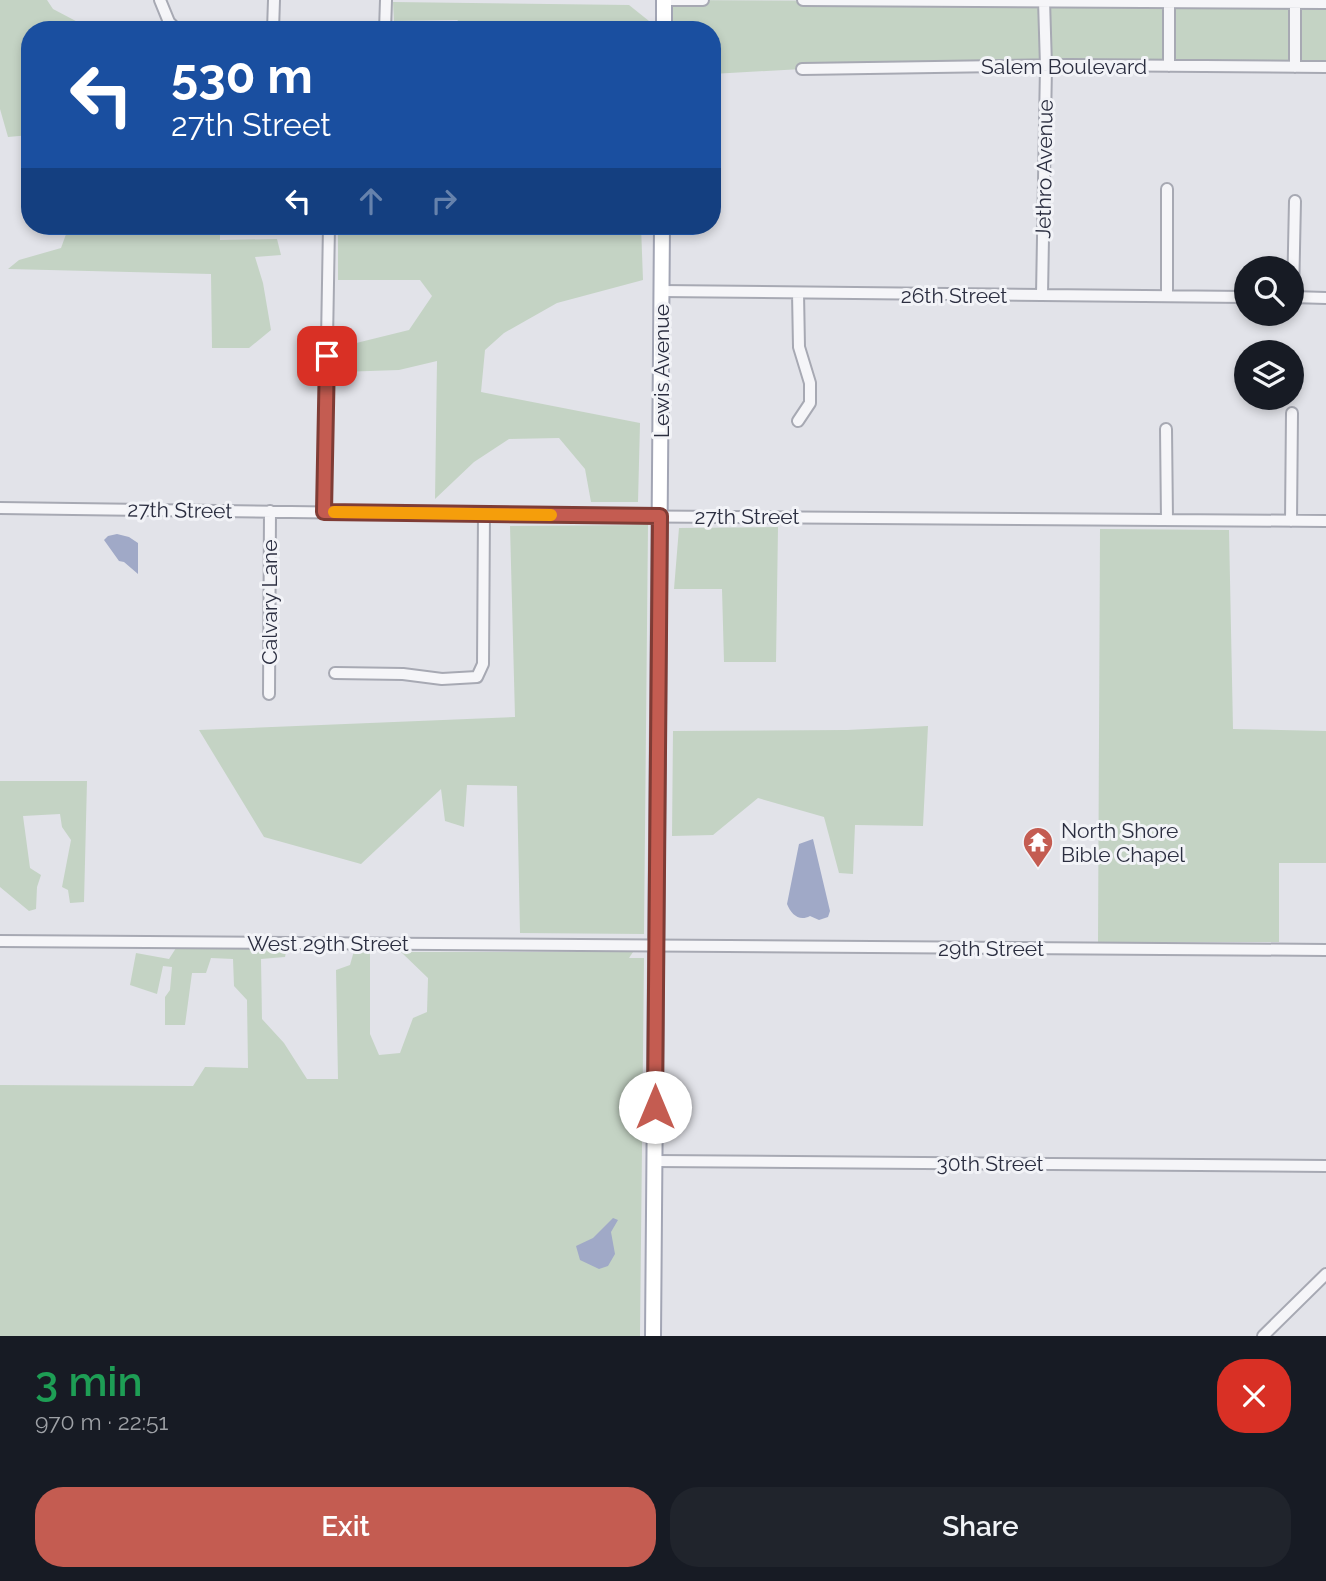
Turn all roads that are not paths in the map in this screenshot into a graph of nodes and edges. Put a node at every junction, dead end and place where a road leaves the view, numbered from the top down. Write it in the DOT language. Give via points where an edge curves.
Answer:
graph roads {
  1 [pos="160,0"];
  2 [pos="274,0"];
  3 [pos="386,0"];
  4 [pos="664,0"];
  5 [pos="703,0"];
  6 [pos="803,0"];
  7 [pos="917,0"];
  8 [pos="1044,1"];
  9 [pos="1169,1"];
  10 [pos="1295,1"];
  11 [pos="1326,3"];
  12 [pos="169,21"];
  13 [pos="273,21"];
  14 [pos="385,21"];
  15 [pos="664,21"];
  16 [pos="1169,65"];
  17 [pos="1046,66"];
  18 [pos="1294,67"];
  19 [pos="1326,67"];
  20 [pos="802,69"];
  21 [pos="1167,189"];
  22 [pos="1295,201"];
  23 [pos="328,235"];
  24 [pos="662,235"];
  25 [pos="1293,256"];
  26 [pos="662,291"];
  27 [pos="798,293"];
  28 [pos="1042,295"];
  29 [pos="1167,296"];
  30 [pos="1234,297"];
  31 [pos="1304,297"];
  32 [pos="1326,298"];
  33 [pos="1292,413"];
  34 [pos="798,421"];
  35 [pos="1166,429"];
  36 [pos="0,508"];
  37 [pos="270,511"];
  38 [pos="324,512"];
  39 [pos="484,513"];
  40 [pos="660,516"];
  41 [pos="1167,520"];
  42 [pos="1291,521"];
  43 [pos="1326,521"];
  44 [pos="335,673"];
  45 [pos="269,694"];
  46 [pos="0,941"];
  47 [pos="656,946"];
  48 [pos="1326,950"];
  49 [pos="655,1161"];
  50 [pos="1326,1166"];
  51 [pos="1326,1274"];
  52 [pos="653,1336"];
  53 [pos="1263,1336"];
  1 -- 12 [label="street"];
  2 -- 13 [label="street"];
  3 -- 14 [label="street"];
  4 -- 5 [label="street"];
  4 -- 15 [label="main road"];
  6 -- 7 [label="street"];
  7 -- 8 [label="street"];
  8 -- 9 [label="street"];
  8 -- 17 [label="street, Jethro Avenue"];
  9 -- 10 [label="street"];
  9 -- 16 [label="street"];
  10 -- 11 [label="street"];
  10 -- 18 [label="street"];
  16 -- 17 [label="street, Salem Boulevard"];
  16 -- 18 [label="street, Salem Boulevard"];
  17 -- 20 [label="street, Salem Boulevard"];
  17 -- 28 [label="street, Jethro Avenue"];
  18 -- 19 [label="street, Salem Boulevard"];
  21 -- 29 [label="street"];
  22 -- 25 [label="street"];
  23 -- 38 [label="street"];
  24 -- 26 [label="main road, Lewis Avenue"];
  26 -- 27 [label="street, 26th Street"];
  26 -- 40 [label="main road, Lewis Avenue"];
  27 -- 28 [label="street, 26th Street"];
  27 -- 34 [label="street" via="799,347 810,383 810,403"];
  28 -- 29 [label="street, 26th Street"];
  29 -- 30 [label="street, 26th Street"];
  31 -- 32 [label="street"];
  33 -- 42 [label="street"];
  35 -- 41 [label="street"];
  36 -- 37 [label="street, 27th Street"];
  37 -- 38 [label="street, 27th Street"];
  37 -- 45 [label="street, Calvary Lane"];
  38 -- 39 [label="street, 27th Street"];
  39 -- 40 [label="street, 27th Street"];
  39 -- 44 [label="street" via="482,664 477,677"];
  40 -- 41 [label="street, 27th Street"];
  40 -- 47 [label="main road, Lewis Avenue"];
  41 -- 42 [label="street, 27th Street"];
  42 -- 43 [label="street, 27th Street"];
  46 -- 47 [label="street, West 29th Street"];
  47 -- 48 [label="street, 29th Street"];
  47 -- 49 [label="main road, Lewis Avenue"];
  49 -- 50 [label="street, 30th Street"];
  49 -- 52 [label="main road, Lewis Avenue"];
  51 -- 53 [label="street"];
}
